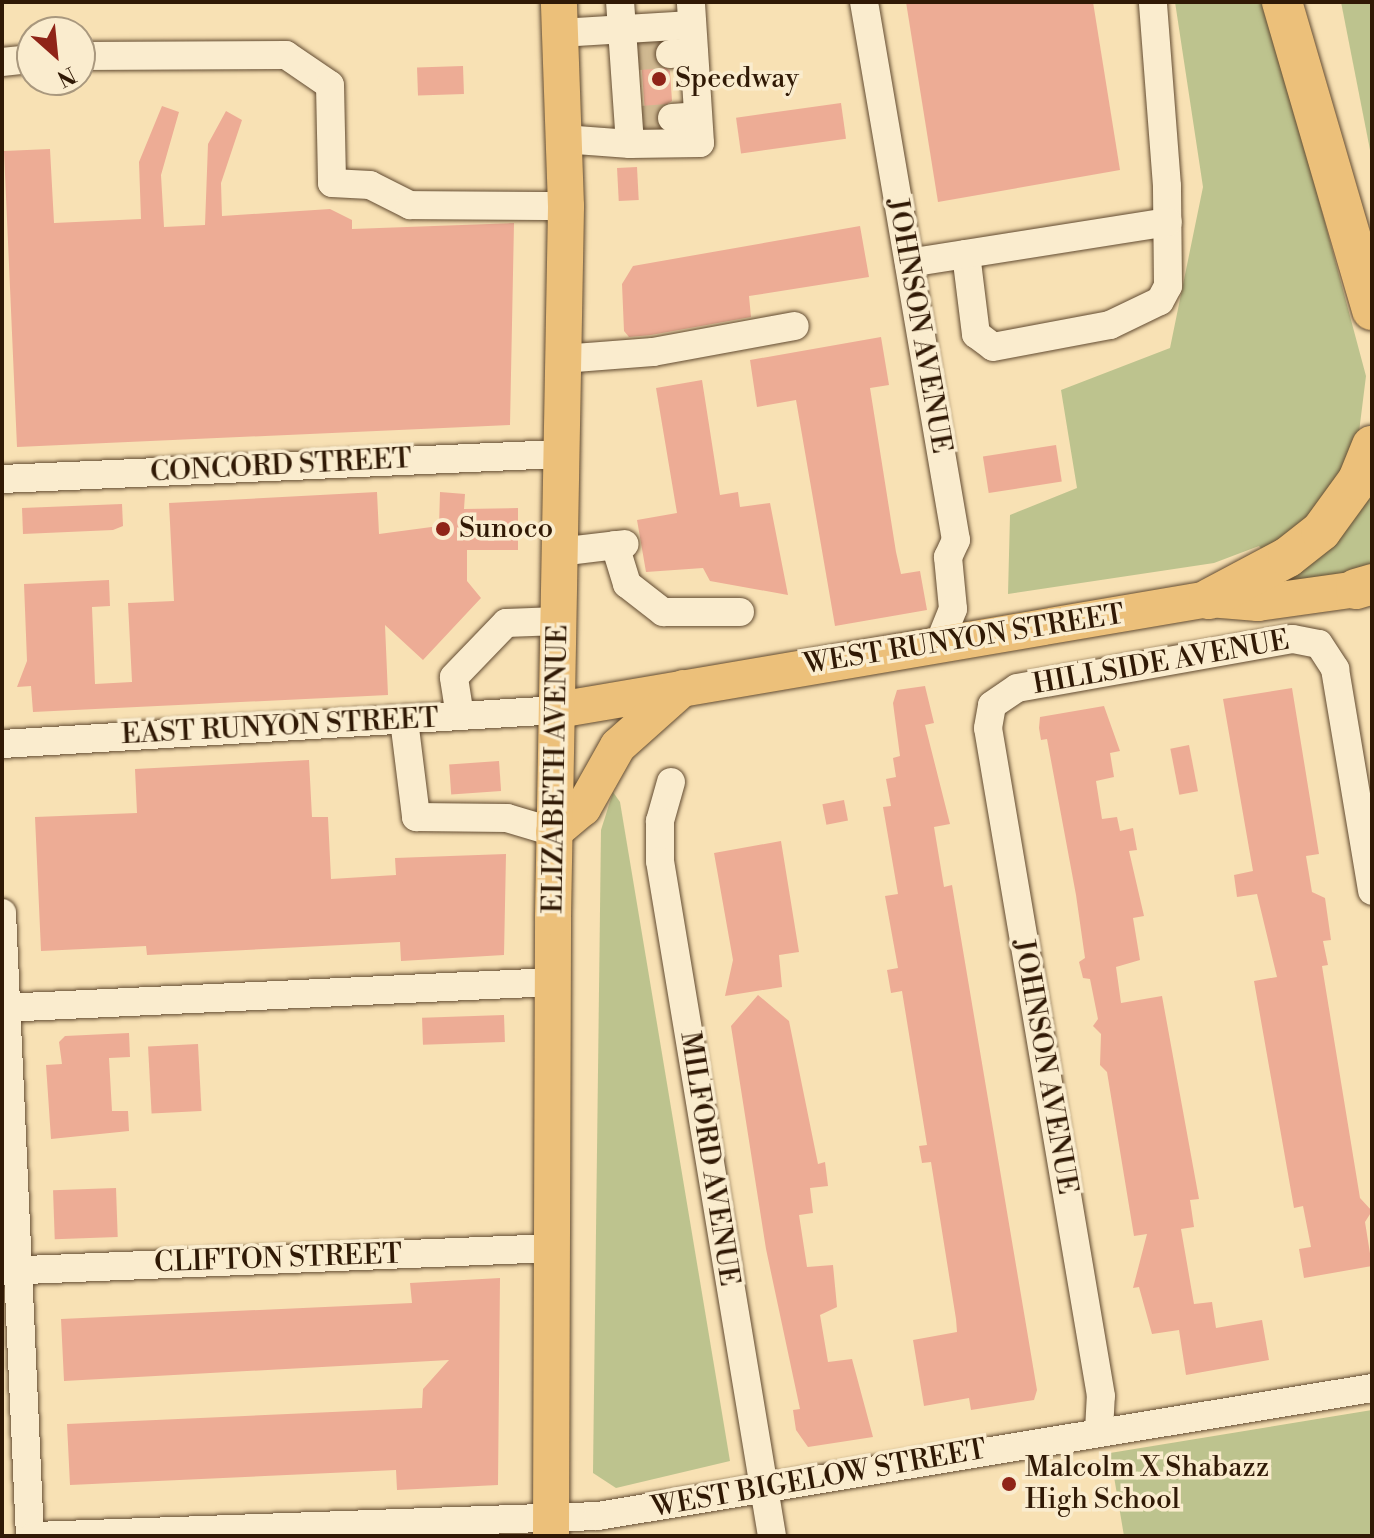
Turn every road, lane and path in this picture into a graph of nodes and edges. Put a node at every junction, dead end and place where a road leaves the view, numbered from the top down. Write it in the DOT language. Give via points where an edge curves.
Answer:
graph roads {
  1 [pos="620,2"];
  2 [pos="864,2"];
  3 [pos="1153,2"];
  4 [pos="1282,2"];
  5 [pos="1310,2"];
  6 [pos="559,18"];
  7 [pos="687,33"];
  8 [pos="628,48"];
  9 [pos="96,56"];
  10 [pos="633,128"];
  11 [pos="563,139"];
  12 [pos="566,206"];
  13 [pos="1168,222"];
  14 [pos="966,254"];
  15 [pos="909,263"];
  16 [pos="1372,268"];
  17 [pos="1372,310"];
  18 [pos="795,326"];
  19 [pos="562,359"];
  20 [pos="1372,446"];
  21 [pos="560,454"];
  22 [pos="2,479"];
  23 [pos="559,552"];
  24 [pos="1367,587"];
  25 [pos="1209,599"];
  26 [pos="740,612"];
  27 [pos="558,621"];
  28 [pos="938,646"];
  29 [pos="684,687"];
  30 [pos="992,705"];
  31 [pos="558,710"];
  32 [pos="460,716"];
  33 [pos="404,720"];
  34 [pos="2,744"];
  35 [pos="671,782"];
  36 [pos="554,832"];
  37 [pos="1372,891"];
  38 [pos="2,913"];
  39 [pos="553,982"];
  40 [pos="4,1008"];
  41 [pos="553,1248"];
  42 [pos="9,1270"];
  43 [pos="1372,1388"];
  44 [pos="1099,1431"];
  45 [pos="764,1490"];
  46 [pos="550,1525"];
  47 [pos="32,1536"];
  48 [pos="772,1536"];
  1 -- 8 [label="street"];
  2 -- 15 [label="street, JOHNSON AVENUE"];
  3 -- 13 [label="street"];
  4 -- 17 [label="highway"];
  5 -- 16 [label="highway"];
  6 -- 8 [label="street"];
  6 -- 11 [label="main road, ELIZABETH AVENUE"];
  7 -- 8 [label="street"];
  7 -- 10 [label="street" via="685,117 700,143"];
  8 -- 10 [label="street"];
  9 -- 12 [label="street" via="286,55 330,85 332,183 370,185 410,205"];
  10 -- 11 [label="street"];
  11 -- 12 [label="main road, ELIZABETH AVENUE"];
  12 -- 19 [label="main road, ELIZABETH AVENUE"];
  13 -- 14 [label="street"];
  13 -- 14 [label="street" via="1168,286 1160,301 1110,325 993,347 976,334"];
  14 -- 15 [label="street"];
  15 -- 28 [label="street, JOHNSON AVENUE" via="956,540 948,557 953,609"];
  18 -- 19 [label="street" via="653,352"];
  19 -- 21 [label="main road, ELIZABETH AVENUE"];
  20 -- 25 [label="highway" via="1358,480 1321,531 1288,557"];
  21 -- 22 [label="street, CONCORD STREET"];
  21 -- 23 [label="main road, ELIZABETH AVENUE"];
  23 -- 26 [label="street" via="620,544 627,584 663,612"];
  23 -- 27 [label="main road, ELIZABETH AVENUE"];
  24 -- 25 [label="main road, WEST RUNYON STREET" via="1258,603"];
  25 -- 28 [label="main road, WEST RUNYON STREET"];
  27 -- 31 [label="main road, ELIZABETH AVENUE"];
  27 -- 32 [label="street" via="506,623 454,677"];
  28 -- 29 [label="main road, WEST RUNYON STREET"];
  29 -- 31 [label="main road, WEST RUNYON STREET"];
  29 -- 36 [label="main road" via="618,746 583,808"];
  30 -- 37 [label="street, HILLSIDE AVENUE" via="1017,688 1293,639 1319,644 1335,669"];
  30 -- 44 [label="street, JOHNSON AVENUE" via="988,728 1101,1396"];
  31 -- 32 [label="street, EAST RUNYON STREET"];
  31 -- 36 [label="main road, ELIZABETH AVENUE"];
  32 -- 33 [label="street, EAST RUNYON STREET"];
  33 -- 34 [label="street, EAST RUNYON STREET"];
  33 -- 36 [label="street" via="416,817 507,818"];
  35 -- 45 [label="street, MILFORD AVENUE" via="660,821 660,861"];
  36 -- 39 [label="main road, ELIZABETH AVENUE"];
  38 -- 40 [label="street"];
  39 -- 40 [label="street"];
  39 -- 41 [label="main road, ELIZABETH AVENUE"];
  40 -- 42 [label="street"];
  41 -- 42 [label="street, CLIFTON STREET"];
  41 -- 46 [label="main road, ELIZABETH AVENUE"];
  42 -- 47 [label="street"];
  43 -- 44 [label="street, WEST BIGELOW STREET"];
  44 -- 45 [label="street, WEST BIGELOW STREET"];
  45 -- 46 [label="street, WEST BIGELOW STREET"];
  45 -- 48 [label="street, MILFORD AVENUE"];
  46 -- 47 [label="street, WEST BIGELOW STREET"];
}
